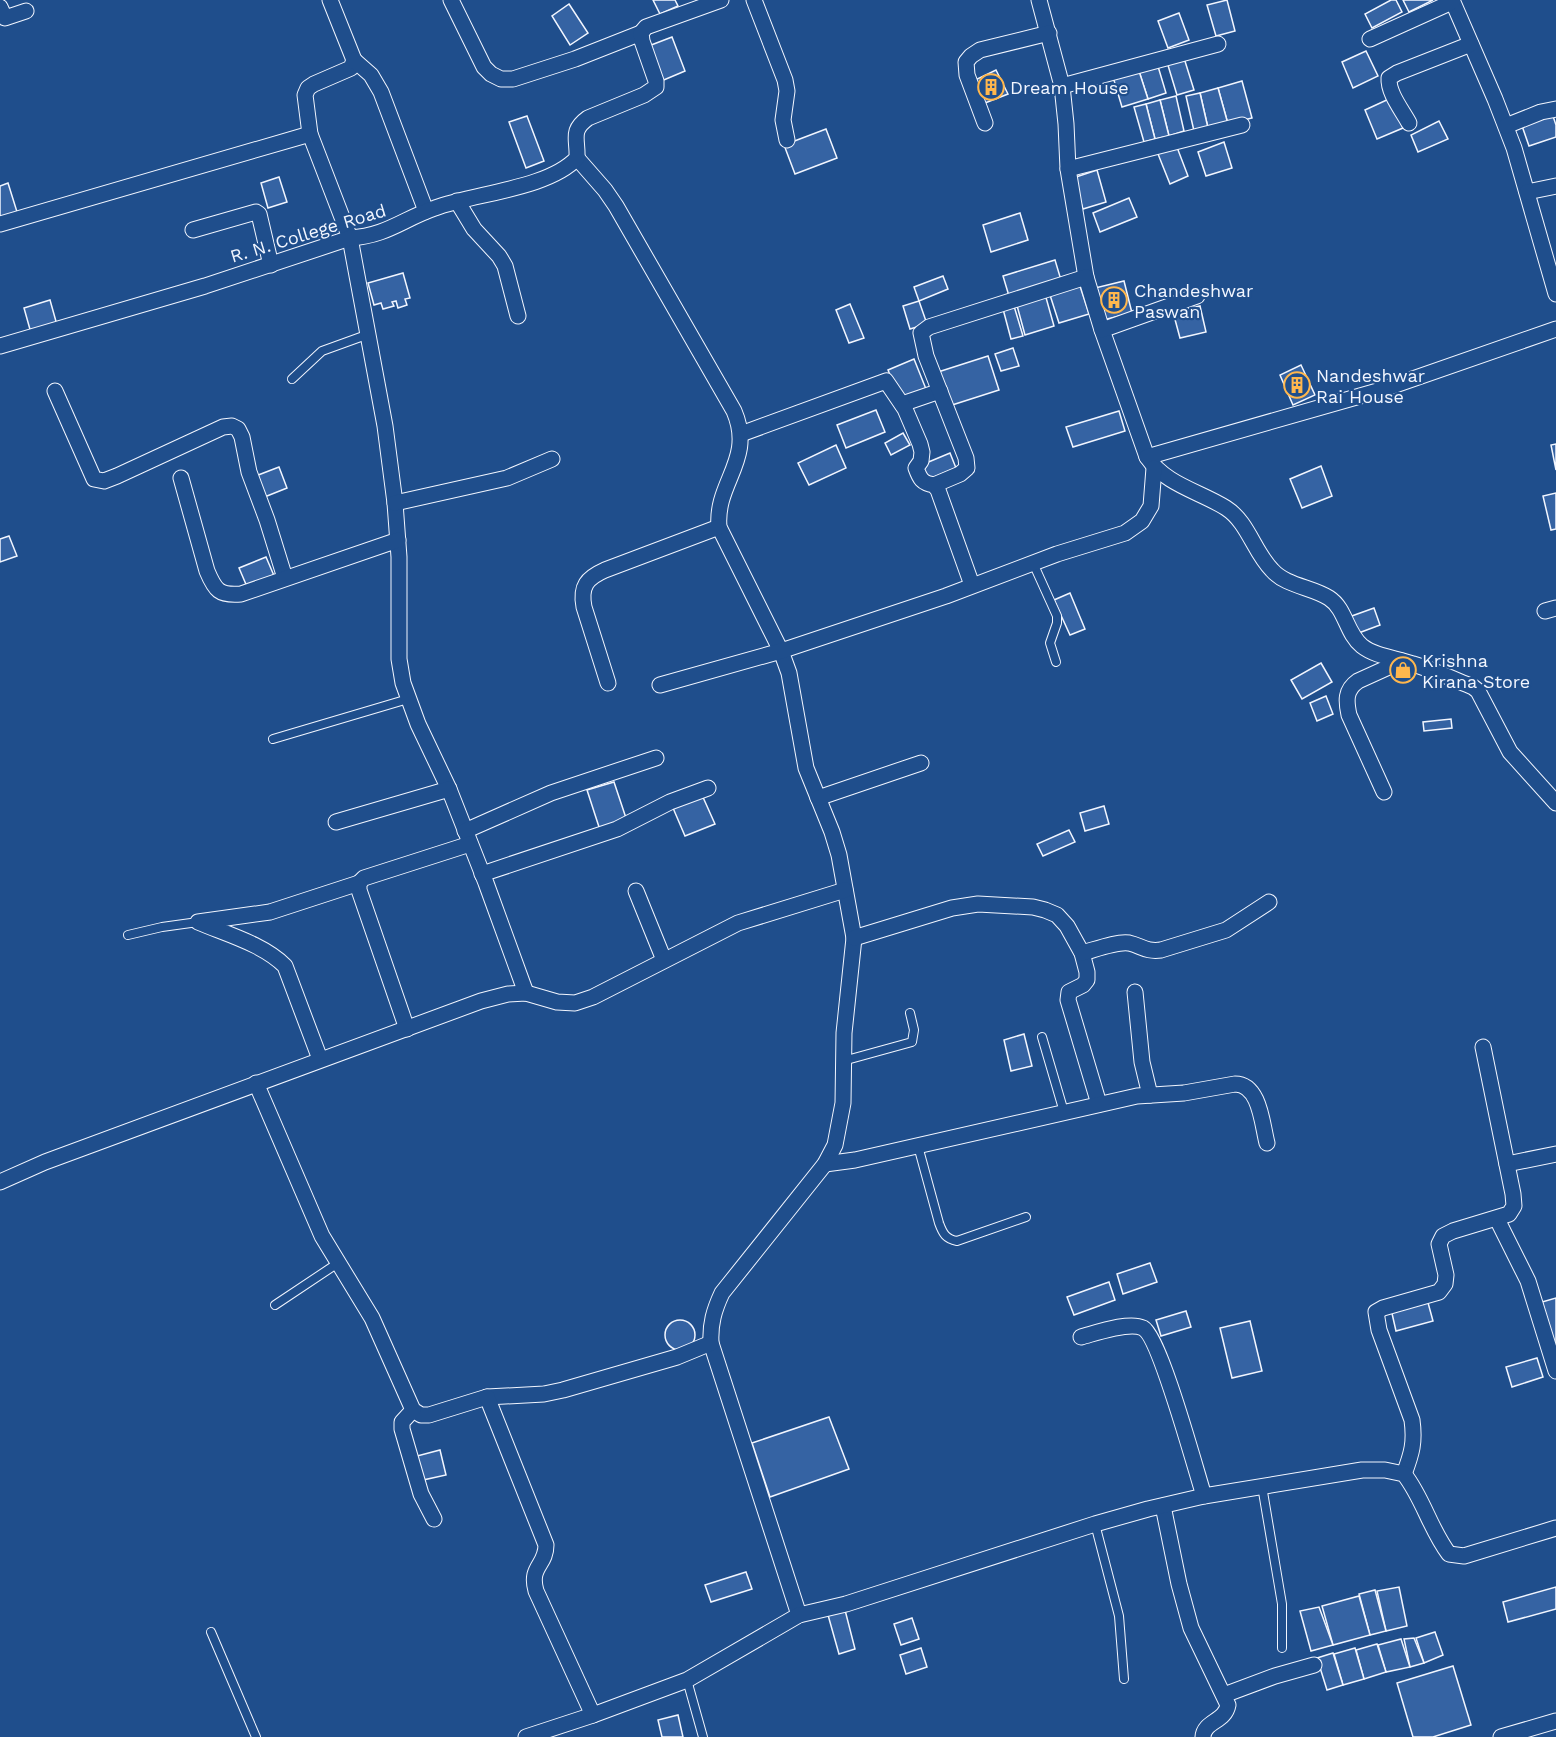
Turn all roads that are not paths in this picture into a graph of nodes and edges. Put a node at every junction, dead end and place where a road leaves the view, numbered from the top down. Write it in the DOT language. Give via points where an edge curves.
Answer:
graph roads {
  1 [pos="330,0"];
  2 [pos="451,0"];
  3 [pos="722,0"];
  4 [pos="754,0"];
  5 [pos="1039,0"];
  6 [pos="1452,1"];
  7 [pos="0,7"];
  8 [pos="26,11"];
  9 [pos="641,33"];
  10 [pos="1049,33"];
  11 [pos="1370,39"];
  12 [pos="1218,44"];
  13 [pos="1471,44"];
  14 [pos="354,60"];
  15 [pos="1062,86"];
  16 [pos="1556,109"];
  17 [pos="985,123"];
  18 [pos="1409,123"];
  19 [pos="1242,125"];
  20 [pos="1506,126"];
  21 [pos="310,134"];
  22 [pos="787,140"];
  23 [pos="577,158"];
  24 [pos="1068,169"];
  25 [pos="1556,186"];
  26 [pos="1527,192"];
  27 [pos="458,201"];
  28 [pos="426,211"];
  29 [pos="0,224"];
  30 [pos="192,230"];
  31 [pos="350,238"];
  32 [pos="271,265"];
  33 [pos="1086,277"];
  34 [pos="1556,294"];
  35 [pos="1197,296"];
  36 [pos="518,316"];
  37 [pos="1556,329"];
  38 [pos="1102,330"];
  39 [pos="369,334"];
  40 [pos="0,346"];
  41 [pos="292,379"];
  42 [pos="56,391"];
  43 [pos="940,391"];
  44 [pos="902,404"];
  45 [pos="741,434"];
  46 [pos="552,459"];
  47 [pos="1150,462"];
  48 [pos="181,478"];
  49 [pos="934,485"];
  50 [pos="395,503"];
  51 [pos="719,527"];
  52 [pos="398,540"];
  53 [pos="1033,563"];
  54 [pos="285,578"];
  55 [pos="972,585"];
  56 [pos="781,651"];
  57 [pos="1402,661"];
  58 [pos="1056,662"];
  59 [pos="608,683"];
  60 [pos="660,685"];
  61 [pos="408,699"];
  62 [pos="273,740"];
  63 [pos="656,758"];
  64 [pos="921,763"];
  65 [pos="708,788"];
  66 [pos="449,789"];
  67 [pos="1384,792"];
  68 [pos="818,798"];
  69 [pos="1556,803"];
  70 [pos="336,822"];
  71 [pos="468,838"];
  72 [pos="482,874"];
  73 [pos="359,883"];
  74 [pos="845,890"];
  75 [pos="636,891"];
  76 [pos="1269,902"];
  77 [pos="198,922"];
  78 [pos="128,935"];
  79 [pos="854,938"];
  80 [pos="1082,953"];
  81 [pos="664,960"];
  82 [pos="1135,992"];
  83 [pos="526,993"];
  84 [pos="910,1013"];
  85 [pos="407,1029"];
  86 [pos="1042,1037"];
  87 [pos="1483,1047"];
  88 [pos="320,1059"];
  89 [pos="843,1061"];
  90 [pos="256,1083"];
  91 [pos="1150,1095"];
  92 [pos="1100,1104"];
  93 [pos="1064,1112"];
  94 [pos="1267,1143"];
  95 [pos="918,1146"];
  96 [pos="1556,1154"];
  97 [pos="825,1164"];
  98 [pos="1508,1164"];
  99 [pos="0,1182"];
  100 [pos="1026,1217"];
  101 [pos="1497,1219"];
  102 [pos="338,1263"];
  103 [pos="275,1305"];
  104 [pos="1080,1337"];
  105 [pos="711,1343"];
  106 [pos="1556,1371"];
  107 [pos="488,1397"];
  108 [pos="412,1410"];
  109 [pos="1404,1474"];
  110 [pos="1262,1486"];
  111 [pos="1204,1496"];
  112 [pos="1163,1506"];
  113 [pos="434,1519"];
  114 [pos="1095,1524"];
  115 [pos="1556,1528"];
  116 [pos="799,1615"];
  117 [pos="211,1632"];
  118 [pos="1282,1648"];
  119 [pos="1314,1665"];
  120 [pos="1124,1679"];
  121 [pos="687,1680"];
  122 [pos="1224,1695"];
  123 [pos="593,1715"];
  124 [pos="1556,1721"];
  125 [pos="256,1737"];
  126 [pos="526,1737"];
  127 [pos="703,1737"];
  128 [pos="1203,1737"];
  129 [pos="1501,1737"];
  1 -- 14 [label="street"];
  2 -- 9 [label="street" via="484,67 501,79 513,79 575,59"];
  3 -- 9 [label="street" via="646,27"];
  4 -- 22 [label="street" via="787,91 783,120"];
  5 -- 10 [label="street"];
  6 -- 11 [label="street"];
  6 -- 13 [label="street"];
  7 -- 8 [label="street" via="5,18"];
  9 -- 23 [label="street" via="656,87 580,123 575,137"];
  10 -- 15 [label="street"];
  10 -- 17 [label="street" via="980,50 966,62"];
  12 -- 15 [label="street"];
  13 -- 18 [label="street" via="1389,78 1391,91"];
  13 -- 20 [label="street"];
  14 -- 21 [label="street" via="351,68 308,88 305,95"];
  14 -- 28 [label="street" via="371,75 381,92"];
  15 -- 24 [label="street"];
  16 -- 20 [label="street"];
  19 -- 24 [label="street"];
  20 -- 26 [label="street"];
  21 -- 29 [label="street"];
  21 -- 31 [label="street"];
  23 -- 27 [label="street, R. N. College Road" via="546,177"];
  23 -- 45 [label="street" via="616,206 734,411"];
  24 -- 33 [label="street"];
  25 -- 26 [label="street"];
  26 -- 34 [label="street"];
  27 -- 28 [label="street, R. N. College Road"];
  27 -- 36 [label="street" via="474,229 505,267"];
  28 -- 31 [label="street, R. N. College Road" via="380,234"];
  30 -- 32 [label="street" via="256,212"];
  31 -- 32 [label="street, R. N. College Road"];
  31 -- 39 [label="street"];
  32 -- 40 [label="street, R. N. College Road"];
  33 -- 38 [label="street"];
  33 -- 43 [label="street" via="929,327 921,333"];
  35 -- 38 [label="street"];
  37 -- 47 [label="street" via="1381,390"];
  38 -- 47 [label="street"];
  39 -- 41 [label="lane" via="322,351"];
  39 -- 50 [label="street"];
  42 -- 54 [label="street" via="94,479 117,476 223,427 238,429"];
  43 -- 44 [label="street"];
  43 -- 49 [label="street" via="967,468"];
  44 -- 45 [label="street" via="886,381"];
  44 -- 49 [label="street" via="922,452 916,468 918,474 925,484"];
  45 -- 51 [label="street" via="738,459 721,501"];
  46 -- 50 [label="street" via="507,478"];
  47 -- 53 [label="street" via="1151,506 1142,521 1125,533"];
  47 -- 57 [label="street" via="1165,477 1227,508 1273,572 1329,598 1360,645"];
  48 -- 54 [label="street" via="207,572 221,593 241,594"];
  49 -- 55 [label="street"];
  50 -- 52 [label="street"];
  51 -- 56 [label="street"];
  51 -- 59 [label="street" via="593,575 586,583 584,607"];
  52 -- 54 [label="street"];
  52 -- 61 [label="street" via="399,659"];
  53 -- 55 [label="street"];
  53 -- 58 [label="lane" via="1057,616 1050,643"];
  55 -- 56 [label="street"];
  56 -- 60 [label="street"];
  56 -- 68 [label="street" via="793,689 806,768"];
  57 -- 67 [label="street" via="1358,681 1346,702"];
  57 -- 69 [label="street" via="1473,687 1510,752"];
  61 -- 62 [label="lane"];
  61 -- 66 [label="street"];
  63 -- 71 [label="street" via="551,793"];
  64 -- 68 [label="street"];
  65 -- 72 [label="street" via="670,801 617,829"];
  66 -- 70 [label="street"];
  66 -- 71 [label="street"];
  68 -- 74 [label="street" via="837,847"];
  71 -- 72 [label="street"];
  71 -- 73 [label="street"];
  72 -- 83 [label="street"];
  73 -- 77 [label="street" via="279,910"];
  73 -- 85 [label="street"];
  74 -- 79 [label="street"];
  74 -- 81 [label="street" via="738,923"];
  75 -- 81 [label="street"];
  76 -- 80 [label="street" via="1226,930 1161,950 1123,943"];
  77 -- 78 [label="lane"];
  77 -- 88 [label="street" via="264,951 285,966"];
  79 -- 80 [label="street" via="952,908 978,904 1033,907 1057,915"];
  79 -- 89 [label="street"];
  80 -- 92 [label="street" via="1087,980 1069,992 1068,1000"];
  81 -- 83 [label="street" via="612,989 574,1003"];
  82 -- 91 [label="street" via="1142,1062"];
  83 -- 85 [label="street" via="508,993 481,1001"];
  84 -- 89 [label="lane" via="912,1042"];
  85 -- 88 [label="street"];
  86 -- 93 [label="lane"];
  87 -- 98 [label="street"];
  88 -- 90 [label="street"];
  89 -- 97 [label="street" via="840,1126"];
  90 -- 99 [label="street"];
  90 -- 102 [label="street" via="322,1236"];
  91 -- 92 [label="street"];
  91 -- 94 [label="street" via="1242,1084 1254,1095"];
  92 -- 93 [label="street"];
  93 -- 95 [label="street"];
  95 -- 97 [label="street"];
  95 -- 100 [label="lane" via="939,1223 949,1239 957,1241"];
  96 -- 98 [label="street"];
  97 -- 105 [label="street" via="722,1293 710,1326"];
  98 -- 101 [label="street" via="1514,1206 1509,1214"];
  101 -- 106 [label="street" via="1528,1281"];
  101 -- 109 [label="street" via="1443,1236 1438,1244 1446,1275 1439,1292 1376,1312 1412,1420 1413,1451"];
  102 -- 103 [label="lane"];
  102 -- 108 [label="street" via="372,1318"];
  104 -- 111 [label="street" via="1126,1326 1146,1330 1162,1365"];
  105 -- 107 [label="street" via="677,1357 563,1390"];
  105 -- 116 [label="street"];
  107 -- 108 [label="street" via="429,1414 420,1415"];
  107 -- 123 [label="street" via="546,1545 533,1575 536,1591"];
  108 -- 113 [label="street" via="402,1422 402,1429 421,1494"];
  109 -- 110 [label="street" via="1362,1470"];
  109 -- 115 [label="street" via="1449,1554 1464,1556"];
  110 -- 111 [label="street"];
  110 -- 118 [label="lane" via="1282,1604"];
  111 -- 112 [label="street"];
  112 -- 114 [label="street"];
  112 -- 122 [label="street" via="1191,1628"];
  114 -- 116 [label="street" via="846,1604"];
  114 -- 120 [label="lane" via="1119,1616"];
  116 -- 121 [label="street"];
  117 -- 125 [label="lane"];
  119 -- 122 [label="street"];
  121 -- 123 [label="street"];
  121 -- 127 [label="lane"];
  122 -- 128 [label="street" via="1227,1712 1203,1730"];
  123 -- 126 [label="street"];
  124 -- 129 [label="street"];
}
